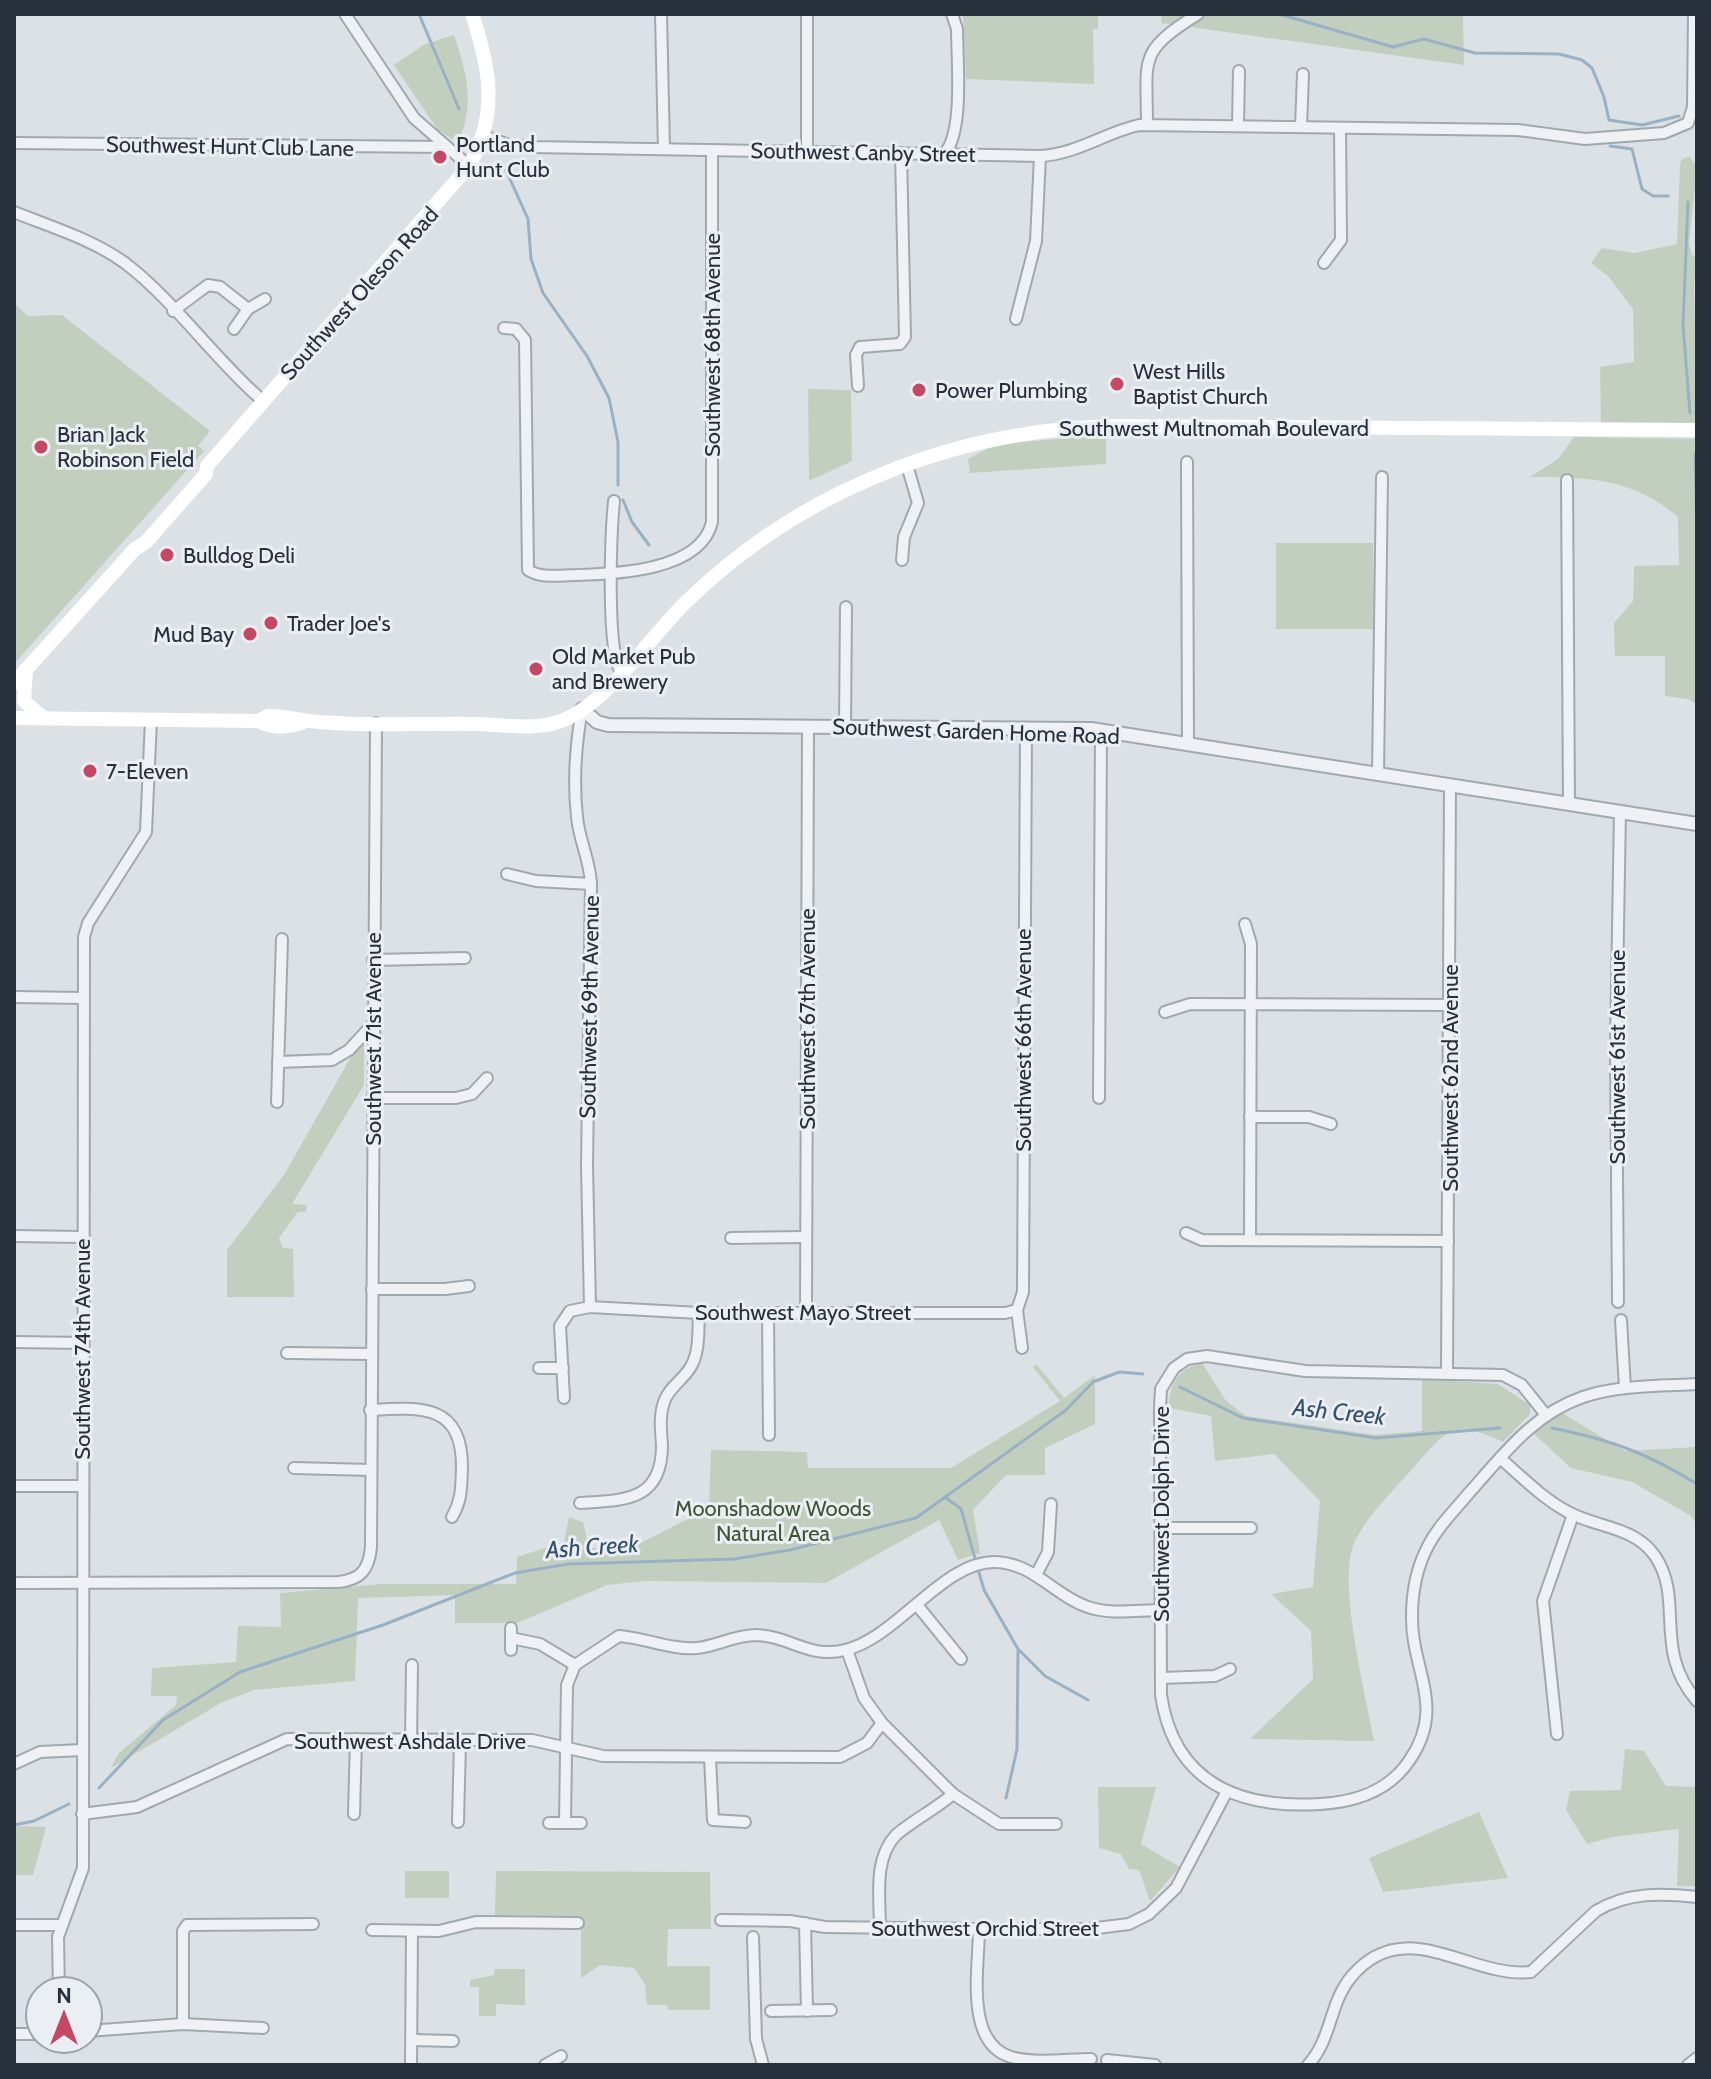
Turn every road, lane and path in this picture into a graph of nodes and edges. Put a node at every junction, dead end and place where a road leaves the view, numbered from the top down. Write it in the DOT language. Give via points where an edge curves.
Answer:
graph roads {
  1 [pos="345,14"];
  2 [pos="472,14"];
  3 [pos="661,14"];
  4 [pos="807,14"];
  5 [pos="952,14"];
  6 [pos="1198,14"];
  7 [pos="1694,14"];
  8 [pos="1239,71"];
  9 [pos="1303,74"];
  10 [pos="1147,125"];
  11 [pos="1238,126"];
  12 [pos="1301,127"];
  13 [pos="1340,128"];
  14 [pos="484,136"];
  15 [pos="14,143"];
  16 [pos="445,147"];
  17 [pos="664,149"];
  18 [pos="712,150"];
  19 [pos="807,150"];
  20 [pos="901,153"];
  21 [pos="945,153"];
  22 [pos="1040,156"];
  23 [pos="469,166"];
  24 [pos="14,212"];
  25 [pos="1324,263"];
  26 [pos="265,299"];
  27 [pos="248,309"];
  28 [pos="173,311"];
  29 [pos="1016,319"];
  30 [pos="504,328"];
  31 [pos="234,329"];
  32 [pos="858,386"];
  33 [pos="263,401"];
  34 [pos="1697,430"];
  35 [pos="1187,462"];
  36 [pos="907,465"];
  37 [pos="1382,477"];
  38 [pos="1567,480"];
  39 [pos="614,501"];
  40 [pos="902,560"];
  41 [pos="613,574"];
  42 [pos="846,607"];
  43 [pos="26,669"];
  44 [pos="621,672"];
  45 [pos="14,683"];
  46 [pos="582,709"];
  47 [pos="14,718"];
  48 [pos="44,719"];
  49 [pos="151,720"];
  50 [pos="376,723"];
  51 [pos="808,726"];
  52 [pos="845,726"];
  53 [pos="1026,728"];
  54 [pos="1101,730"];
  55 [pos="1188,744"];
  56 [pos="1378,774"];
  57 [pos="1450,785"];
  58 [pos="1569,804"];
  59 [pos="1620,811"];
  60 [pos="1697,824"];
  61 [pos="507,874"];
  62 [pos="591,884"];
  63 [pos="1245,924"];
  64 [pos="282,939"];
  65 [pos="465,958"];
  66 [pos="373,960"];
  67 [pos="14,997"];
  68 [pos="83,998"];
  69 [pos="1250,1003"];
  70 [pos="1452,1005"];
  71 [pos="1165,1012"];
  72 [pos="372,1025"];
  73 [pos="278,1062"];
  74 [pos="487,1078"];
  75 [pos="372,1098"];
  76 [pos="1099,1098"];
  77 [pos="277,1102"];
  78 [pos="1250,1117"];
  79 [pos="1331,1124"];
  80 [pos="1186,1233"];
  81 [pos="14,1236"];
  82 [pos="82,1237"];
  83 [pos="806,1237"];
  84 [pos="731,1238"];
  85 [pos="1250,1240"];
  86 [pos="1448,1241"];
  87 [pos="469,1286"];
  88 [pos="372,1289"];
  89 [pos="1618,1302"];
  90 [pos="590,1307"];
  91 [pos="1017,1310"];
  92 [pos="806,1311"];
  93 [pos="699,1313"];
  94 [pos="768,1313"];
  95 [pos="1621,1320"];
  96 [pos="14,1342"];
  97 [pos="83,1343"];
  98 [pos="1022,1348"];
  99 [pos="287,1353"];
  100 [pos="371,1354"];
  101 [pos="539,1368"];
  102 [pos="563,1368"];
  103 [pos="1447,1372"];
  104 [pos="1697,1384"];
  105 [pos="1625,1388"];
  106 [pos="564,1398"];
  107 [pos="370,1410"];
  108 [pos="1546,1415"];
  109 [pos="769,1435"];
  110 [pos="1500,1458"];
  111 [pos="294,1468"];
  112 [pos="371,1470"];
  113 [pos="14,1486"];
  114 [pos="82,1486"];
  115 [pos="580,1503"];
  116 [pos="1051,1504"];
  117 [pos="1573,1515"];
  118 [pos="452,1517"];
  119 [pos="1161,1528"];
  120 [pos="1251,1528"];
  121 [pos="1036,1575"];
  122 [pos="14,1583"];
  123 [pos="83,1583"];
  124 [pos="917,1605"];
  125 [pos="1161,1610"];
  126 [pos="511,1638"];
  127 [pos="847,1650"];
  128 [pos="961,1659"];
  129 [pos="412,1665"];
  130 [pos="575,1665"];
  131 [pos="1230,1669"];
  132 [pos="1161,1678"];
  133 [pos="1697,1701"];
  134 [pos="882,1723"];
  135 [pos="1557,1734"];
  136 [pos="356,1739"];
  137 [pos="411,1740"];
  138 [pos="460,1742"];
  139 [pos="566,1749"];
  140 [pos="82,1750"];
  141 [pos="710,1757"];
  142 [pos="14,1764"];
  143 [pos="1226,1793"];
  144 [pos="953,1794"];
  145 [pos="82,1814"];
  146 [pos="354,1814"];
  147 [pos="458,1822"];
  148 [pos="565,1822"];
  149 [pos="745,1822"];
  150 [pos="549,1823"];
  151 [pos="581,1823"];
  152 [pos="1056,1824"];
  153 [pos="1697,1897"];
  154 [pos="721,1920"];
  155 [pos="578,1923"];
  156 [pos="805,1923"];
  157 [pos="313,1924"];
  158 [pos="14,1925"];
  159 [pos="62,1925"];
  160 [pos="880,1928"];
  161 [pos="979,1929"];
  162 [pos="372,1930"];
  163 [pos="412,1932"];
  164 [pos="753,1937"];
  165 [pos="59,1975"];
  166 [pos="831,2010"];
  167 [pos="771,2011"];
  168 [pos="807,2011"];
  169 [pos="183,2024"];
  170 [pos="263,2028"];
  171 [pos="104,2030"];
  172 [pos="412,2040"];
  173 [pos="453,2041"];
  174 [pos="561,2056"];
  175 [pos="1697,2058"];
  176 [pos="1091,2059"];
  177 [pos="1107,2060"];
  178 [pos="1053,2062"];
  179 [pos="411,2065"];
  180 [pos="545,2065"];
  181 [pos="763,2065"];
  182 [pos="1155,2065"];
  183 [pos="1308,2065"];
  184 [pos="1688,2065"];
  1 -- 16 [label="street" via="414,118"];
  2 -- 14 [label="main road, Southwest Oleson Road" via="491,85"];
  3 -- 17 [label="street"];
  4 -- 19 [label="street"];
  5 -- 21 [label="street" via="957,29 956,126 953,144"];
  6 -- 10 [label="street" via="1164,35 1151,54"];
  7 -- 13 [label="street, Southwest Canby Street" via="1693,107 1688,123 1664,133 1585,139 1518,130"];
  8 -- 11 [label="street"];
  9 -- 12 [label="street"];
  10 -- 11 [label="street, Southwest Canby Street"];
  10 -- 22 [label="street, Southwest Canby Street" via="1121,130 1073,152"];
  11 -- 12 [label="street, Southwest Canby Street"];
  12 -- 13 [label="street, Southwest Canby Street"];
  13 -- 25 [label="street" via="1341,240"];
  14 -- 17 [label="street, Southwest Canby Street" via="520,147"];
  14 -- 23 [label="main road, Southwest Oleson Road"];
  15 -- 16 [label="street, Southwest Hunt Club Lane"];
  16 -- 23 [label="street"];
  17 -- 18 [label="street, Southwest Canby Street"];
  18 -- 19 [label="street, Southwest Canby Street"];
  18 -- 41 [label="street, Southwest 68th Avenue" via="712,512 706,538 668,561"];
  19 -- 20 [label="street, Southwest Canby Street"];
  20 -- 21 [label="street, Southwest Canby Street"];
  20 -- 32 [label="street" via="905,337 900,344 860,347"];
  21 -- 22 [label="street, Southwest Canby Street"];
  22 -- 29 [label="street" via="1036,241"];
  23 -- 33 [label="main road, Southwest Oleson Road"];
  24 -- 28 [label="street" via="84,239 121,261"];
  26 -- 27 [label="street"];
  27 -- 28 [label="street" via="220,287 208,285"];
  27 -- 31 [label="street"];
  28 -- 33 [label="street"];
  30 -- 41 [label="street" via="516,329 525,340 528,570 543,575"];
  33 -- 43 [label="main road, Southwest Oleson Road"];
  34 -- 36 [label="main road, Southwest Multnomah Boulevard" via="1092,426 1011,435"];
  35 -- 55 [label="street"];
  36 -- 40 [label="street" via="918,503 904,537"];
  36 -- 44 [label="main road, Southwest Multnomah Boulevard" via="828,498 749,547 694,594"];
  37 -- 56 [label="street"];
  38 -- 58 [label="street"];
  39 -- 41 [label="street"];
  41 -- 44 [label="street" via="614,652"];
  42 -- 52 [label="street"];
  43 -- 45 [label="main road, Southwest Oleson Road"];
  43 -- 48 [label="main road" via="24,701"];
  44 -- 46 [label="main road, Southwest Multnomah Boulevard"];
  46 -- 50 [label="main road" via="542,725"];
  46 -- 51 [label="street, Southwest Garden Home Road" via="608,725"];
  46 -- 62 [label="street, Southwest 69th Avenue" via="577,815"];
  47 -- 48 [label="main road"];
  48 -- 49 [label="main road"];
  49 -- 50 [label="main road" via="258,721 268,726"];
  49 -- 68 [label="street, Southwest 74th Avenue" via="148,826 87,927"];
  50 -- 66 [label="street, Southwest 71st Avenue"];
  51 -- 52 [label="street, Southwest Garden Home Road"];
  51 -- 83 [label="street, Southwest 67th Avenue"];
  52 -- 53 [label="street, Southwest Garden Home Road"];
  53 -- 54 [label="street, Southwest Garden Home Road"];
  53 -- 91 [label="street, Southwest 66th Avenue" via="1023,1292"];
  54 -- 55 [label="street, Southwest Garden Home Road"];
  54 -- 76 [label="street"];
  55 -- 56 [label="street, Southwest Garden Home Road"];
  56 -- 57 [label="street, Southwest Garden Home Road"];
  57 -- 58 [label="street, Southwest Garden Home Road"];
  57 -- 70 [label="street, Southwest 62nd Avenue"];
  58 -- 59 [label="street, Southwest Garden Home Road"];
  59 -- 60 [label="street, Southwest Garden Home Road"];
  59 -- 89 [label="street, Southwest 61st Avenue"];
  61 -- 62 [label="street"];
  62 -- 90 [label="street, Southwest 69th Avenue"];
  63 -- 69 [label="street" via="1251,944"];
  64 -- 73 [label="street"];
  65 -- 66 [label="street"];
  66 -- 72 [label="street, Southwest 71st Avenue"];
  67 -- 68 [label="street"];
  68 -- 82 [label="street, Southwest 74th Avenue"];
  69 -- 70 [label="street"];
  69 -- 71 [label="street" via="1190,1004"];
  69 -- 78 [label="street"];
  70 -- 86 [label="street, Southwest 62nd Avenue"];
  72 -- 73 [label="street" via="332,1060"];
  72 -- 75 [label="street, Southwest 71st Avenue"];
  73 -- 77 [label="street"];
  74 -- 75 [label="street" via="472,1094 456,1098"];
  75 -- 88 [label="street, Southwest 71st Avenue"];
  78 -- 79 [label="street" via="1309,1117"];
  78 -- 85 [label="street"];
  80 -- 85 [label="street" via="1202,1240"];
  81 -- 82 [label="street"];
  82 -- 97 [label="street, Southwest 74th Avenue"];
  83 -- 84 [label="street"];
  83 -- 92 [label="street, Southwest 67th Avenue"];
  85 -- 86 [label="street"];
  86 -- 103 [label="street, Southwest 62nd Avenue"];
  87 -- 88 [label="street"];
  88 -- 100 [label="street, Southwest 71st Avenue"];
  90 -- 93 [label="street, Southwest Mayo Street"];
  90 -- 102 [label="street" via="570,1311 561,1321"];
  91 -- 92 [label="street, Southwest Mayo Street"];
  91 -- 98 [label="street, Southwest 66th Avenue"];
  92 -- 94 [label="street, Southwest Mayo Street"];
  93 -- 94 [label="street, Southwest Mayo Street"];
  93 -- 115 [label="street" via="690,1369 665,1397 661,1411 658,1474 648,1489 627,1500"];
  94 -- 109 [label="street"];
  95 -- 105 [label="street"];
  96 -- 97 [label="street"];
  97 -- 114 [label="street, Southwest 74th Avenue"];
  99 -- 100 [label="street"];
  100 -- 107 [label="street, Southwest 71st Avenue"];
  101 -- 102 [label="street"];
  102 -- 106 [label="street"];
  103 -- 108 [label="street, Southwest Dolph Drive" via="1513,1379"];
  103 -- 119 [label="street, Southwest Dolph Drive" via="1305,1371 1207,1356 1187,1359 1161,1389"];
  104 -- 105 [label="street"];
  105 -- 108 [label="street" via="1584,1397"];
  107 -- 112 [label="street, Southwest 71st Avenue"];
  107 -- 118 [label="street" via="428,1411 451,1424 462,1458 461,1502"];
  108 -- 110 [label="street"];
  110 -- 117 [label="street"];
  110 -- 143 [label="street" via="1436,1533 1416,1576 1412,1623 1428,1691 1420,1743 1408,1764 1367,1796 1334,1803 1262,1804"];
  111 -- 112 [label="street"];
  112 -- 123 [label="street, Southwest 71st Avenue" via="371,1547 362,1574 338,1582"];
  113 -- 114 [label="street"];
  114 -- 123 [label="street, Southwest 74th Avenue"];
  116 -- 121 [label="street" via="1048,1552"];
  117 -- 133 [label="street" via="1627,1532 1654,1555 1668,1591 1672,1658"];
  117 -- 135 [label="street" via="1543,1601"];
  119 -- 120 [label="street"];
  119 -- 125 [label="street, Southwest Dolph Drive"];
  121 -- 124 [label="street" via="997,1562 973,1564"];
  121 -- 125 [label="street" via="1089,1608"];
  122 -- 123 [label="street"];
  123 -- 140 [label="street, Southwest 74th Avenue"];
  124 -- 127 [label="street"];
  124 -- 128 [label="street"];
  125 -- 132 [label="street, Southwest Dolph Drive"];
  126 -- 130 [label="street" via="540,1644"];
  127 -- 130 [label="street" via="812,1653 757,1635 682,1648 619,1636"];
  127 -- 134 [label="street" via="864,1698"];
  129 -- 137 [label="street"];
  130 -- 139 [label="street" via="567,1685"];
  131 -- 132 [label="street" via="1215,1676"];
  132 -- 143 [label="street, Southwest Dolph Drive" via="1163,1708 1177,1746"];
  134 -- 141 [label="street, Southwest Ashdale Drive" via="867,1743 840,1757"];
  134 -- 144 [label="street"];
  136 -- 137 [label="street, Southwest Ashdale Drive"];
  136 -- 145 [label="street, Southwest Ashdale Drive" via="287,1739 137,1807"];
  136 -- 146 [label="street"];
  137 -- 138 [label="street, Southwest Ashdale Drive"];
  138 -- 139 [label="street, Southwest Ashdale Drive" via="532,1740"];
  138 -- 147 [label="street"];
  139 -- 141 [label="street, Southwest Ashdale Drive" via="603,1756"];
  139 -- 148 [label="street"];
  140 -- 142 [label="street" via="40,1752"];
  140 -- 145 [label="street, Southwest 74th Avenue"];
  141 -- 149 [label="street" via="713,1820"];
  143 -- 161 [label="street, Southwest Orchid Street" via="1176,1888 1139,1920 1109,1928"];
  144 -- 152 [label="street" via="999,1824"];
  144 -- 160 [label="street" via="897,1835 887,1849 880,1867"];
  145 -- 159 [label="street, Southwest 74th Avenue" via="82,1876"];
  148 -- 150 [label="street"];
  148 -- 151 [label="street"];
  153 -- 183 [label="street" via="1635,1895 1608,1904 1531,1972 1500,1971 1431,1950 1391,1951 1365,1964 1347,1982 1328,2038"];
  154 -- 156 [label="street, Southwest Orchid Street"];
  155 -- 163 [label="street" via="476,1922"];
  156 -- 160 [label="street, Southwest Orchid Street"];
  156 -- 168 [label="street"];
  157 -- 169 [label="street" via="187,1925"];
  158 -- 159 [label="street"];
  159 -- 165 [label="street, Southwest 74th Avenue"];
  160 -- 161 [label="street, Southwest Orchid Street"];
  161 -- 178 [label="street" via="983,2033 995,2049 1012,2057"];
  162 -- 163 [label="street"];
  163 -- 172 [label="street"];
  164 -- 181 [label="street" via="756,2039"];
  166 -- 168 [label="street"];
  167 -- 168 [label="street"];
  169 -- 170 [label="street"];
  169 -- 171 [label="street"];
  172 -- 173 [label="street"];
  172 -- 179 [label="street"];
  174 -- 180 [label="street"];
  175 -- 184 [label="street"];
  176 -- 178 [label="street"];
  177 -- 182 [label="street"];
}
